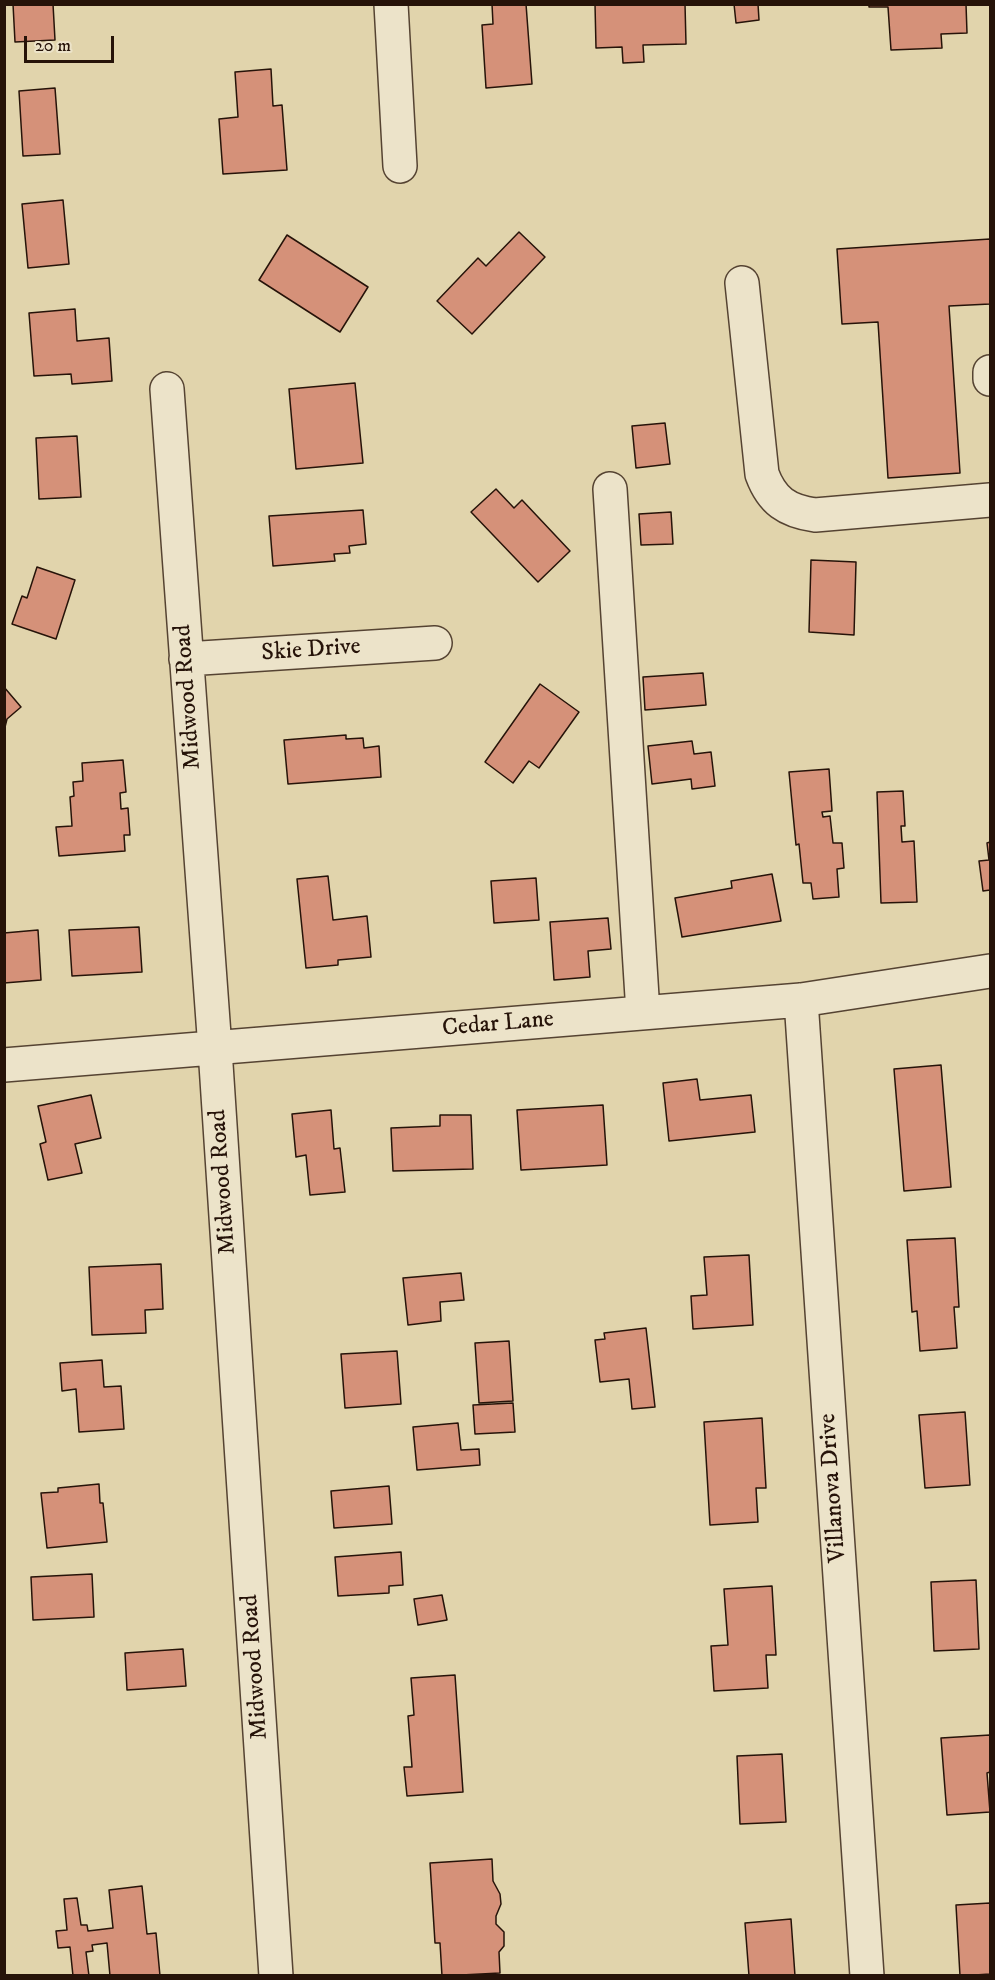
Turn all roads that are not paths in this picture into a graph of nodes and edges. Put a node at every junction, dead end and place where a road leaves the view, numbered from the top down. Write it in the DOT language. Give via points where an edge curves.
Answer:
graph roads {
  1 [pos="391,4"];
  2 [pos="400,166"];
  3 [pos="742,283"];
  4 [pos="990,372"];
  5 [pos="990,379"];
  6 [pos="166,389"];
  7 [pos="610,489"];
  8 [pos="990,500"];
  9 [pos="435,643"];
  10 [pos="186,659"];
  11 [pos="990,971"];
  12 [pos="801,1000"];
  13 [pos="643,1013"];
  14 [pos="215,1049"];
  15 [pos="4,1065"];
  16 [pos="276,1976"];
  17 [pos="867,1976"];
  1 -- 2 [label="street"];
  3 -- 8 [label="street" via="762,474 768,490 779,501 797,512 815,515"];
  4 -- 5 [label="street"];
  6 -- 10 [label="street, Midwood Road"];
  7 -- 13 [label="street"];
  9 -- 10 [label="street, Skie Drive"];
  10 -- 14 [label="street, Midwood Road"];
  11 -- 12 [label="street, Cedar Lane"];
  12 -- 13 [label="street, Cedar Lane"];
  12 -- 17 [label="street, Villanova Drive"];
  13 -- 14 [label="street, Cedar Lane"];
  14 -- 15 [label="street, Cedar Lane"];
  14 -- 16 [label="street, Midwood Road"];
}
